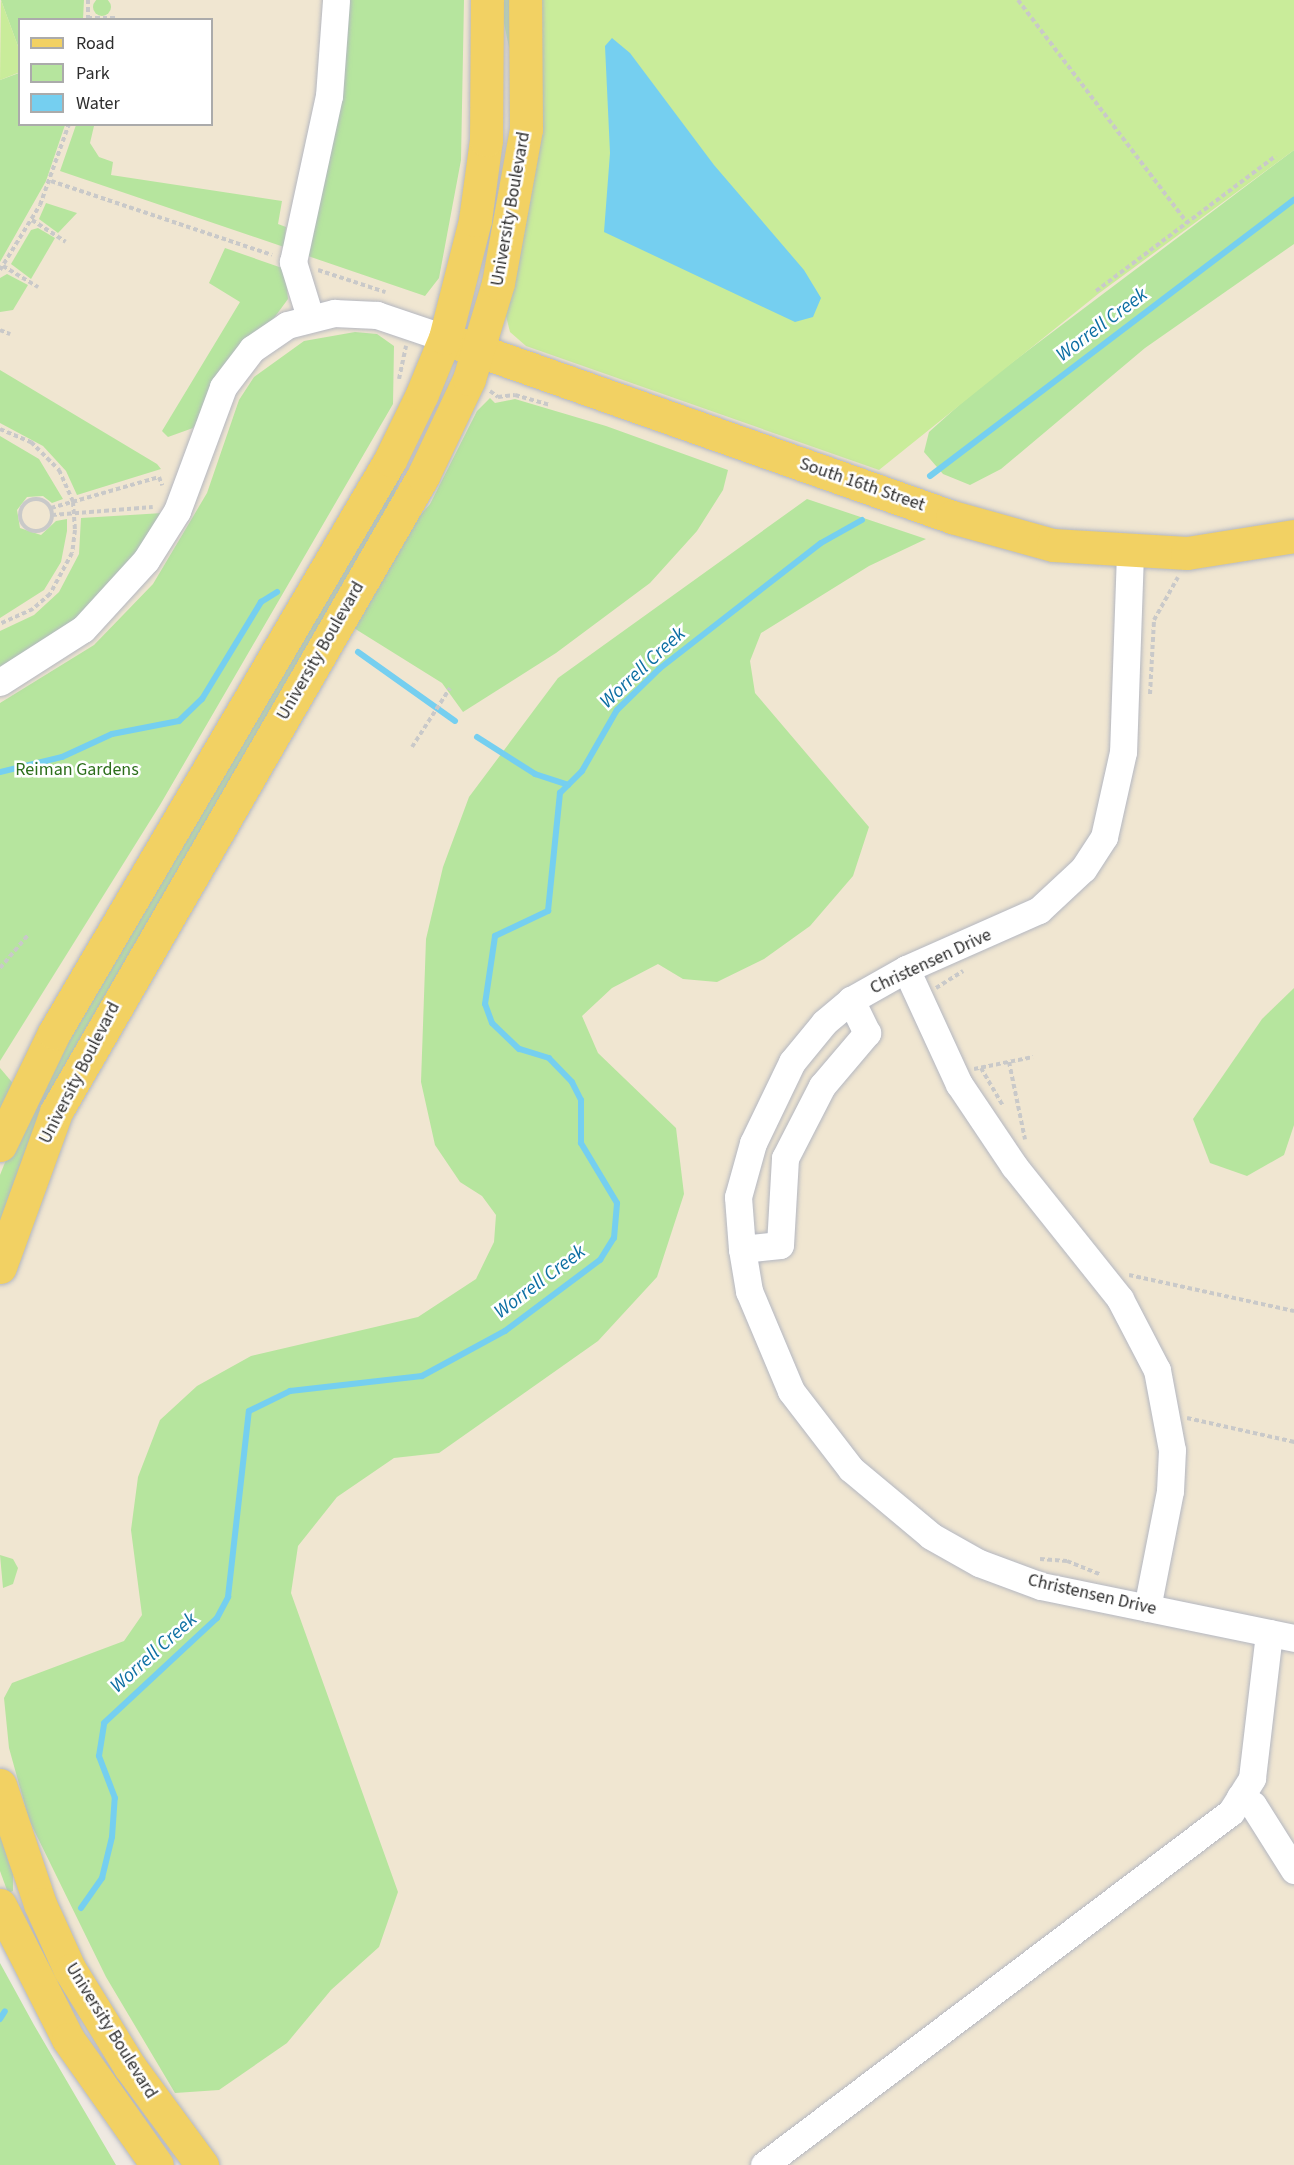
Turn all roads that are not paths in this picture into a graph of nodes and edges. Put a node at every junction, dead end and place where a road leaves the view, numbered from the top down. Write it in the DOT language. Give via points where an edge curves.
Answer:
graph roads {
  1 [pos="336,0"];
  2 [pos="487,0"];
  3 [pos="525,0"];
  4 [pos="310,317"];
  5 [pos="445,338"];
  6 [pos="479,351"];
  7 [pos="1294,536"];
  8 [pos="1130,553"];
  9 [pos="0,682"];
  10 [pos="906,969"];
  11 [pos="851,1000"];
  12 [pos="0,1145"];
  13 [pos="742,1249"];
  14 [pos="0,1267"];
  15 [pos="1147,1608"];
  16 [pos="1282,1636"];
  17 [pos="0,1785"];
  18 [pos="1240,1797"];
  19 [pos="1294,1870"];
  20 [pos="40,1904"];
  21 [pos="3,1920"];
  22 [pos="158,2165"];
  23 [pos="202,2165"];
  24 [pos="764,2165"];
  1 -- 4 [label="street" via="326,117 293,262"];
  2 -- 5 [label="main road, University Boulevard" via="486,140 475,220"];
  3 -- 6 [label="main road, University Boulevard" via="526,129 500,272"];
  4 -- 5 [label="street" via="377,315"];
  4 -- 9 [label="street" via="269,336 240,361 216,403 177,511 128,583 63,645"];
  5 -- 6 [label="main road, South 16th Street"];
  5 -- 12 [label="main road, University Boulevard" via="390,460 54,1033"];
  6 -- 8 [label="main road, South 16th Street" via="982,527 1053,545"];
  6 -- 14 [label="main road, University Boulevard" via="423,476 61,1102 28,1178"];
  7 -- 8 [label="main road, South 16th Street" via="1248,547"];
  8 -- 10 [label="street, Christensen Drive" via="1123,752 1104,837 1083,869 1039,910"];
  10 -- 11 [label="street, Christensen Drive"];
  10 -- 15 [label="street" via="959,1083 1014,1166 1096,1268 1141,1335 1166,1413 1170,1491"];
  11 -- 13 [label="street, Christensen Drive" via="792,1062 772,1100 738,1197"];
  11 -- 13 [label="street" via="867,1033 822,1086 785,1158 780,1245"];
  13 -- 15 [label="street, Christensen Drive" via="749,1291 791,1391 851,1469 889,1505 979,1563 1041,1586"];
  15 -- 16 [label="street, Christensen Drive"];
  16 -- 18 [label="street" via="1252,1778"];
  17 -- 20 [label="main road, University Boulevard"];
  18 -- 19 [label="street" via="1253,1805"];
  18 -- 24 [label="street" via="1231,1812 1197,1840"];
  20 -- 21 [label="street"];
  20 -- 23 [label="main road, University Boulevard" via="98,2018"];
  21 -- 22 [label="main road, University Boulevard" via="74,2048"];
}
